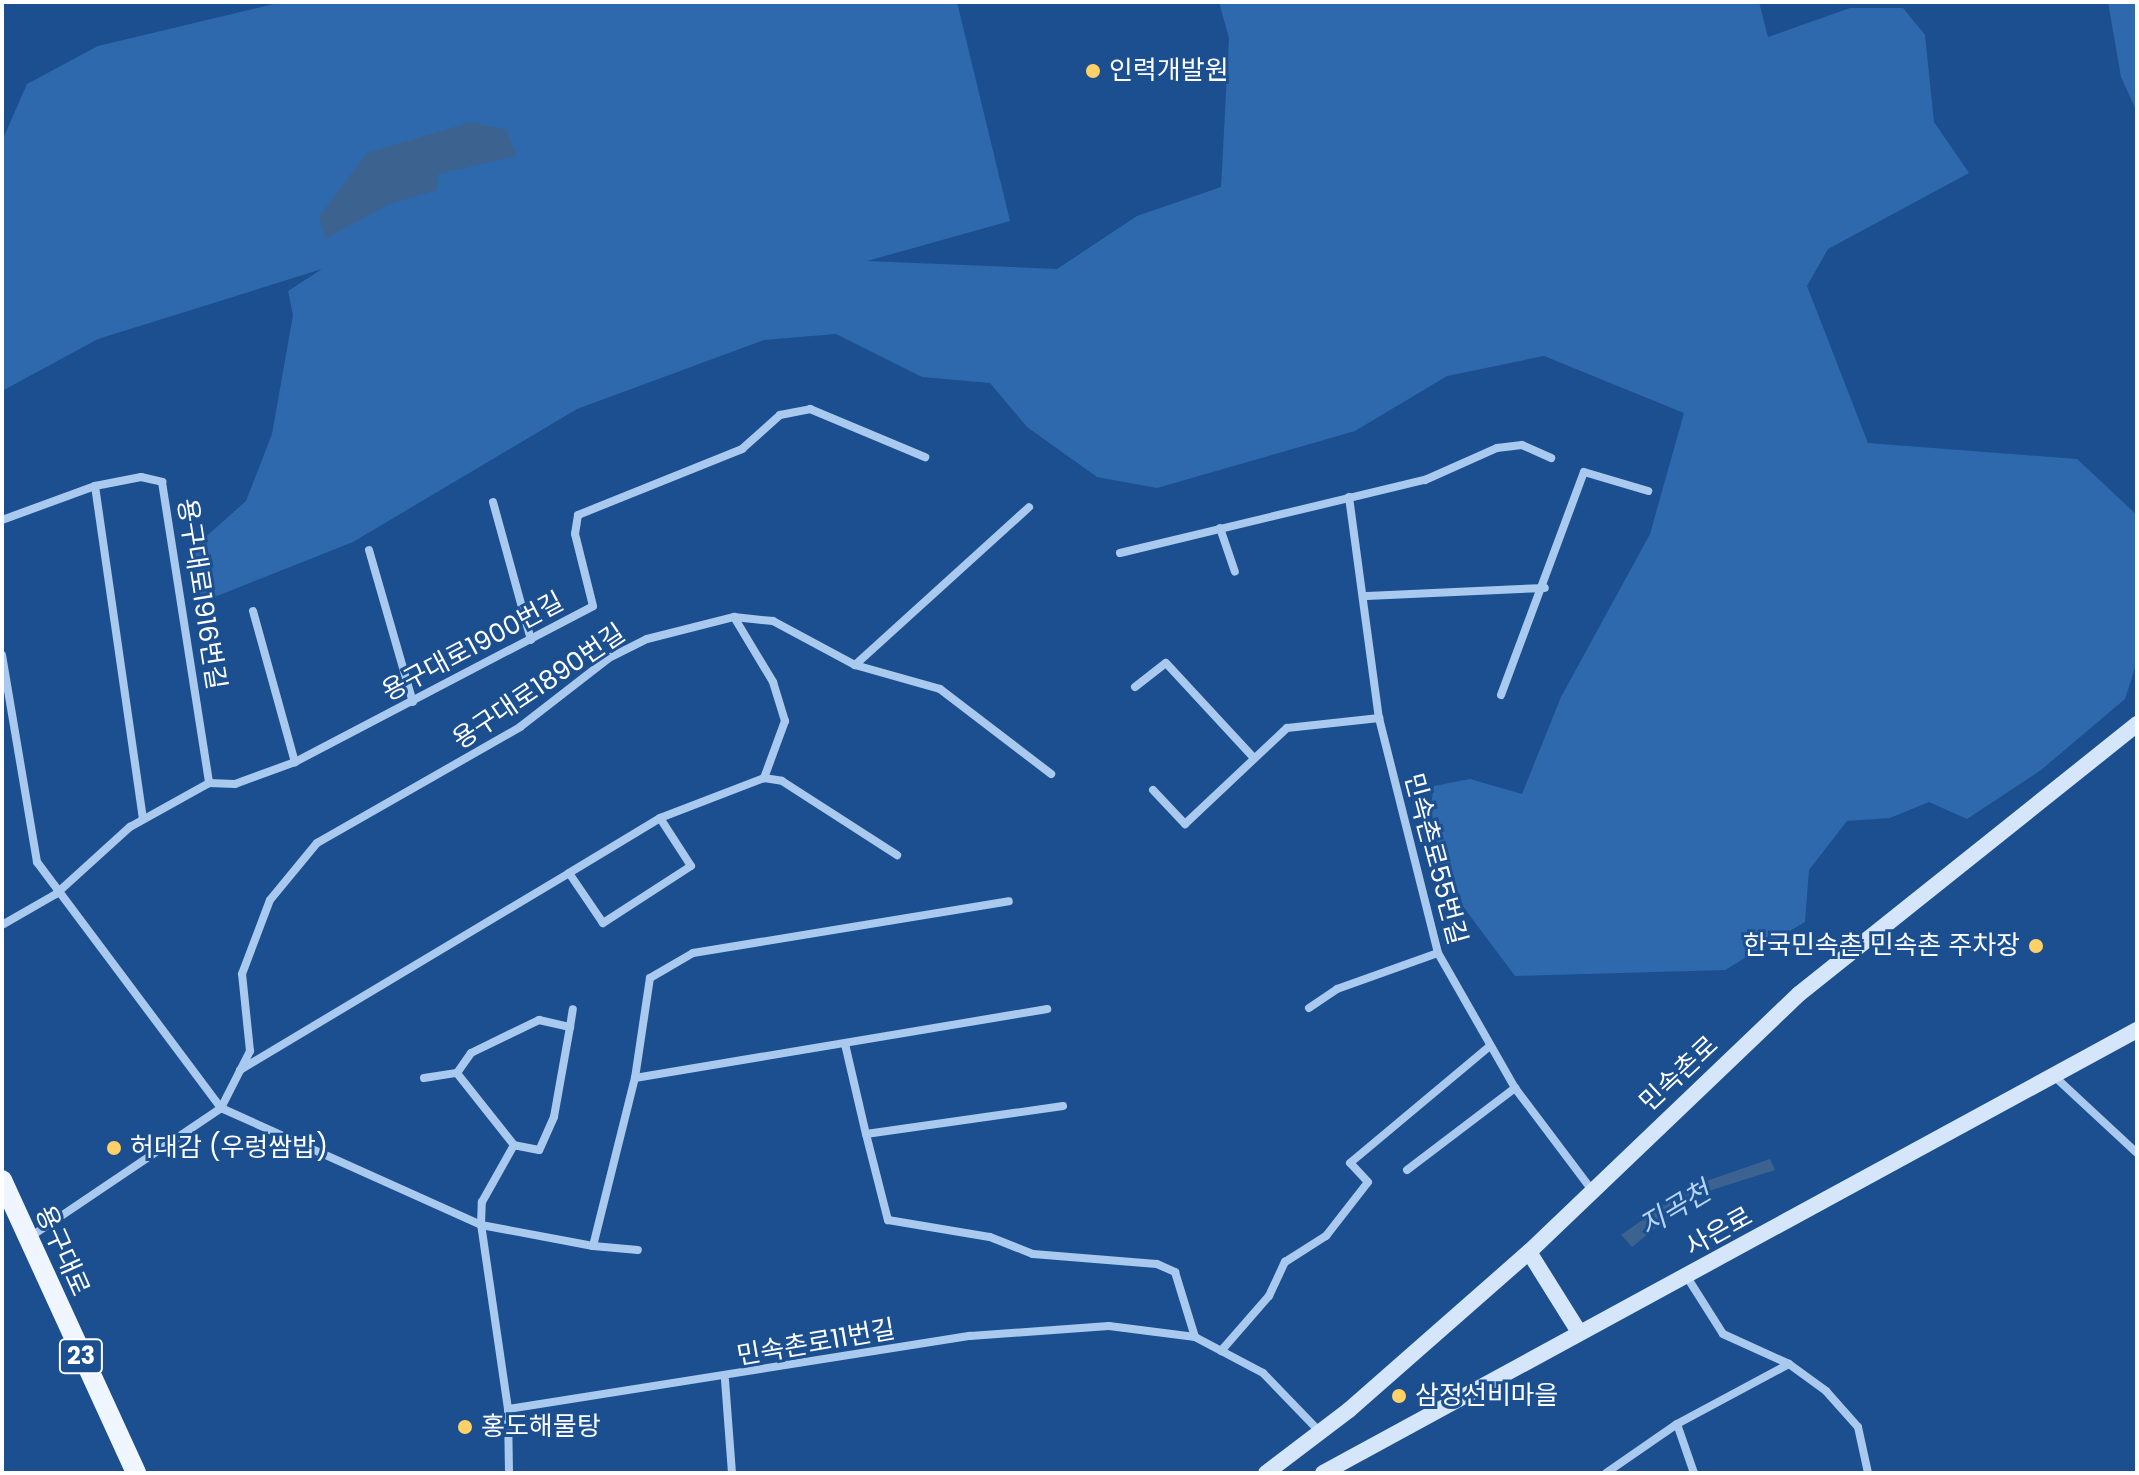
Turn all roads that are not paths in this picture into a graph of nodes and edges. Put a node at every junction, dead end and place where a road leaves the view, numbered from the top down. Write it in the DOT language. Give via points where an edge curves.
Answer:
graph roads {
  1 [pos="925,457"];
  2 [pos="1551,458"];
  3 [pos="95,486"];
  4 [pos="1648,491"];
  5 [pos="1349,497"];
  6 [pos="493,502"];
  7 [pos="1029,507"];
  8 [pos="2,520"];
  9 [pos="1220,528"];
  10 [pos="369,550"];
  11 [pos="1120,553"];
  12 [pos="1235,572"];
  13 [pos="1545,588"];
  14 [pos="1367,596"];
  15 [pos="253,611"];
  16 [pos="734,617"];
  17 [pos="531,640"];
  18 [pos="2,655"];
  19 [pos="855,665"];
  20 [pos="1135,687"];
  21 [pos="1501,695"];
  22 [pos="413,702"];
  23 [pos="1379,718"];
  24 [pos="2137,724"];
  25 [pos="1252,756"];
  26 [pos="295,762"];
  27 [pos="1051,774"];
  28 [pos="764,778"];
  29 [pos="209,783"];
  30 [pos="1153,790"];
  31 [pos="660,818"];
  32 [pos="143,819"];
  33 [pos="897,855"];
  34 [pos="569,873"];
  35 [pos="56,894"];
  36 [pos="1009,901"];
  37 [pos="2,925"];
  38 [pos="1438,953"];
  39 [pos="1309,1008"];
  40 [pos="573,1009"];
  41 [pos="1047,1009"];
  42 [pos="570,1027"];
  43 [pos="2137,1030"];
  44 [pos="845,1044"];
  45 [pos="1490,1046"];
  46 [pos="239,1070"];
  47 [pos="457,1073"];
  48 [pos="2054,1076"];
  49 [pos="424,1078"];
  50 [pos="635,1078"];
  51 [pos="1515,1088"];
  52 [pos="1063,1106"];
  53 [pos="221,1108"];
  54 [pos="866,1134"];
  55 [pos="514,1145"];
  56 [pos="2137,1153"];
  57 [pos="1407,1170"];
  58 [pos="2,1180"];
  59 [pos="1591,1189"];
  60 [pos="481,1225"];
  61 [pos="28,1239"];
  62 [pos="593,1246"];
  63 [pos="638,1250"];
  64 [pos="1529,1252"];
  65 [pos="1687,1277"];
  66 [pos="1579,1332"];
  67 [pos="1195,1337"];
  68 [pos="1221,1351"];
  69 [pos="1789,1364"];
  70 [pos="725,1380"];
  71 [pos="508,1409"];
  72 [pos="1677,1424"];
  73 [pos="1320,1432"];
  74 [pos="136,1473"];
  75 [pos="509,1473"];
  76 [pos="732,1473"];
  77 [pos="1266,1473"];
  78 [pos="1323,1473"];
  79 [pos="1606,1473"];
  80 [pos="1694,1473"];
  81 [pos="1868,1473"];
  1 -- 17 [label="street, 용구대로1900번길" via="810,409 780,415 742,449 578,515 575,534 593,606"];
  2 -- 5 [label="street" via="1522,445 1497,448 1425,480"];
  3 -- 8 [label="street, 용구대로1916번길"];
  3 -- 29 [label="street, 용구대로1916번길" via="141,477 162,482"];
  3 -- 32 [label="street"];
  4 -- 13 [label="street" via="1584,472"];
  5 -- 9 [label="street"];
  5 -- 14 [label="street, 민속촌로55번길"];
  6 -- 17 [label="street"];
  7 -- 19 [label="street"];
  9 -- 11 [label="street"];
  9 -- 12 [label="street"];
  10 -- 22 [label="street"];
  13 -- 14 [label="street"];
  13 -- 21 [label="street"];
  14 -- 23 [label="street, 민속촌로55번길"];
  15 -- 26 [label="street"];
  16 -- 19 [label="street, 용구대로1890번길" via="773,621"];
  16 -- 28 [label="street" via="773,682 785,721"];
  16 -- 46 [label="street, 용구대로1890번길" via="647,639 609,658 520,727 317,843 270,900 242,974 250,1051"];
  17 -- 22 [label="street, 용구대로1900번길"];
  18 -- 35 [label="street" via="37,862"];
  19 -- 27 [label="street, 용구대로1890번길" via="940,689"];
  20 -- 25 [label="street" via="1166,663"];
  22 -- 26 [label="street, 용구대로1900번길"];
  23 -- 25 [label="street" via="1287,728"];
  23 -- 38 [label="street, 민속촌로55번길"];
  24 -- 59 [label="street, 민속촌로" via="1799,994"];
  25 -- 30 [label="street" via="1185,824"];
  26 -- 29 [label="street, 용구대로1900번길" via="235,784"];
  28 -- 31 [label="street"];
  28 -- 33 [label="street" via="782,781"];
  29 -- 32 [label="street, 용구대로1900번길"];
  31 -- 34 [label="street"];
  31 -- 34 [label="street" via="691,866 603,923"];
  32 -- 35 [label="street, 용구대로1900번길"];
  34 -- 46 [label="street"];
  35 -- 37 [label="street, 용구대로1900번길"];
  35 -- 53 [label="street"];
  36 -- 50 [label="street" via="693,953 650,978"];
  38 -- 39 [label="street" via="1337,989"];
  38 -- 45 [label="street, 민속촌로55번길"];
  40 -- 42 [label="street"];
  41 -- 44 [label="street"];
  42 -- 47 [label="street" via="539,1020 471,1053"];
  42 -- 55 [label="street" via="554,1117 539,1150"];
  43 -- 48 [label="street, 사은로"];
  44 -- 50 [label="street"];
  44 -- 54 [label="street"];
  45 -- 51 [label="street, 민속촌로55번길"];
  45 -- 68 [label="street" via="1350,1163 1368,1182 1326,1236 1285,1262 1269,1296"];
  46 -- 53 [label="street, 용구대로1890번길"];
  47 -- 49 [label="street"];
  47 -- 55 [label="street"];
  48 -- 56 [label="street"];
  48 -- 65 [label="street, 사은로"];
  50 -- 62 [label="street"];
  51 -- 57 [label="street"];
  51 -- 59 [label="street, 민속촌로55번길"];
  52 -- 54 [label="street"];
  53 -- 60 [label="street"];
  53 -- 61 [label="street"];
  54 -- 67 [label="street" via="888,1220 990,1237 1033,1254 1157,1264 1175,1272"];
  55 -- 60 [label="street" via="482,1202"];
  58 -- 61 [label="main road, 용구대로 / 23"];
  59 -- 64 [label="street, 민속촌로"];
  60 -- 62 [label="street"];
  60 -- 71 [label="street"];
  61 -- 74 [label="main road, 용구대로 / 23"];
  62 -- 63 [label="street"];
  64 -- 66 [label="street"];
  64 -- 73 [label="street, 민속촌로"];
  65 -- 66 [label="street, 사은로"];
  65 -- 69 [label="street" via="1723,1334"];
  66 -- 78 [label="street, 사은로"];
  67 -- 68 [label="street, 민속촌로11번길"];
  67 -- 70 [label="street, 민속촌로11번길" via="1109,1326 983,1334"];
  68 -- 73 [label="street, 민속촌로11번길" via="1263,1373"];
  69 -- 72 [label="street"];
  69 -- 81 [label="street" via="1858,1427"];
  70 -- 71 [label="street, 민속촌로11번길"];
  70 -- 76 [label="street"];
  71 -- 75 [label="street"];
  72 -- 79 [label="street"];
  72 -- 80 [label="street"];
  73 -- 77 [label="street, 민속촌로"];
}
